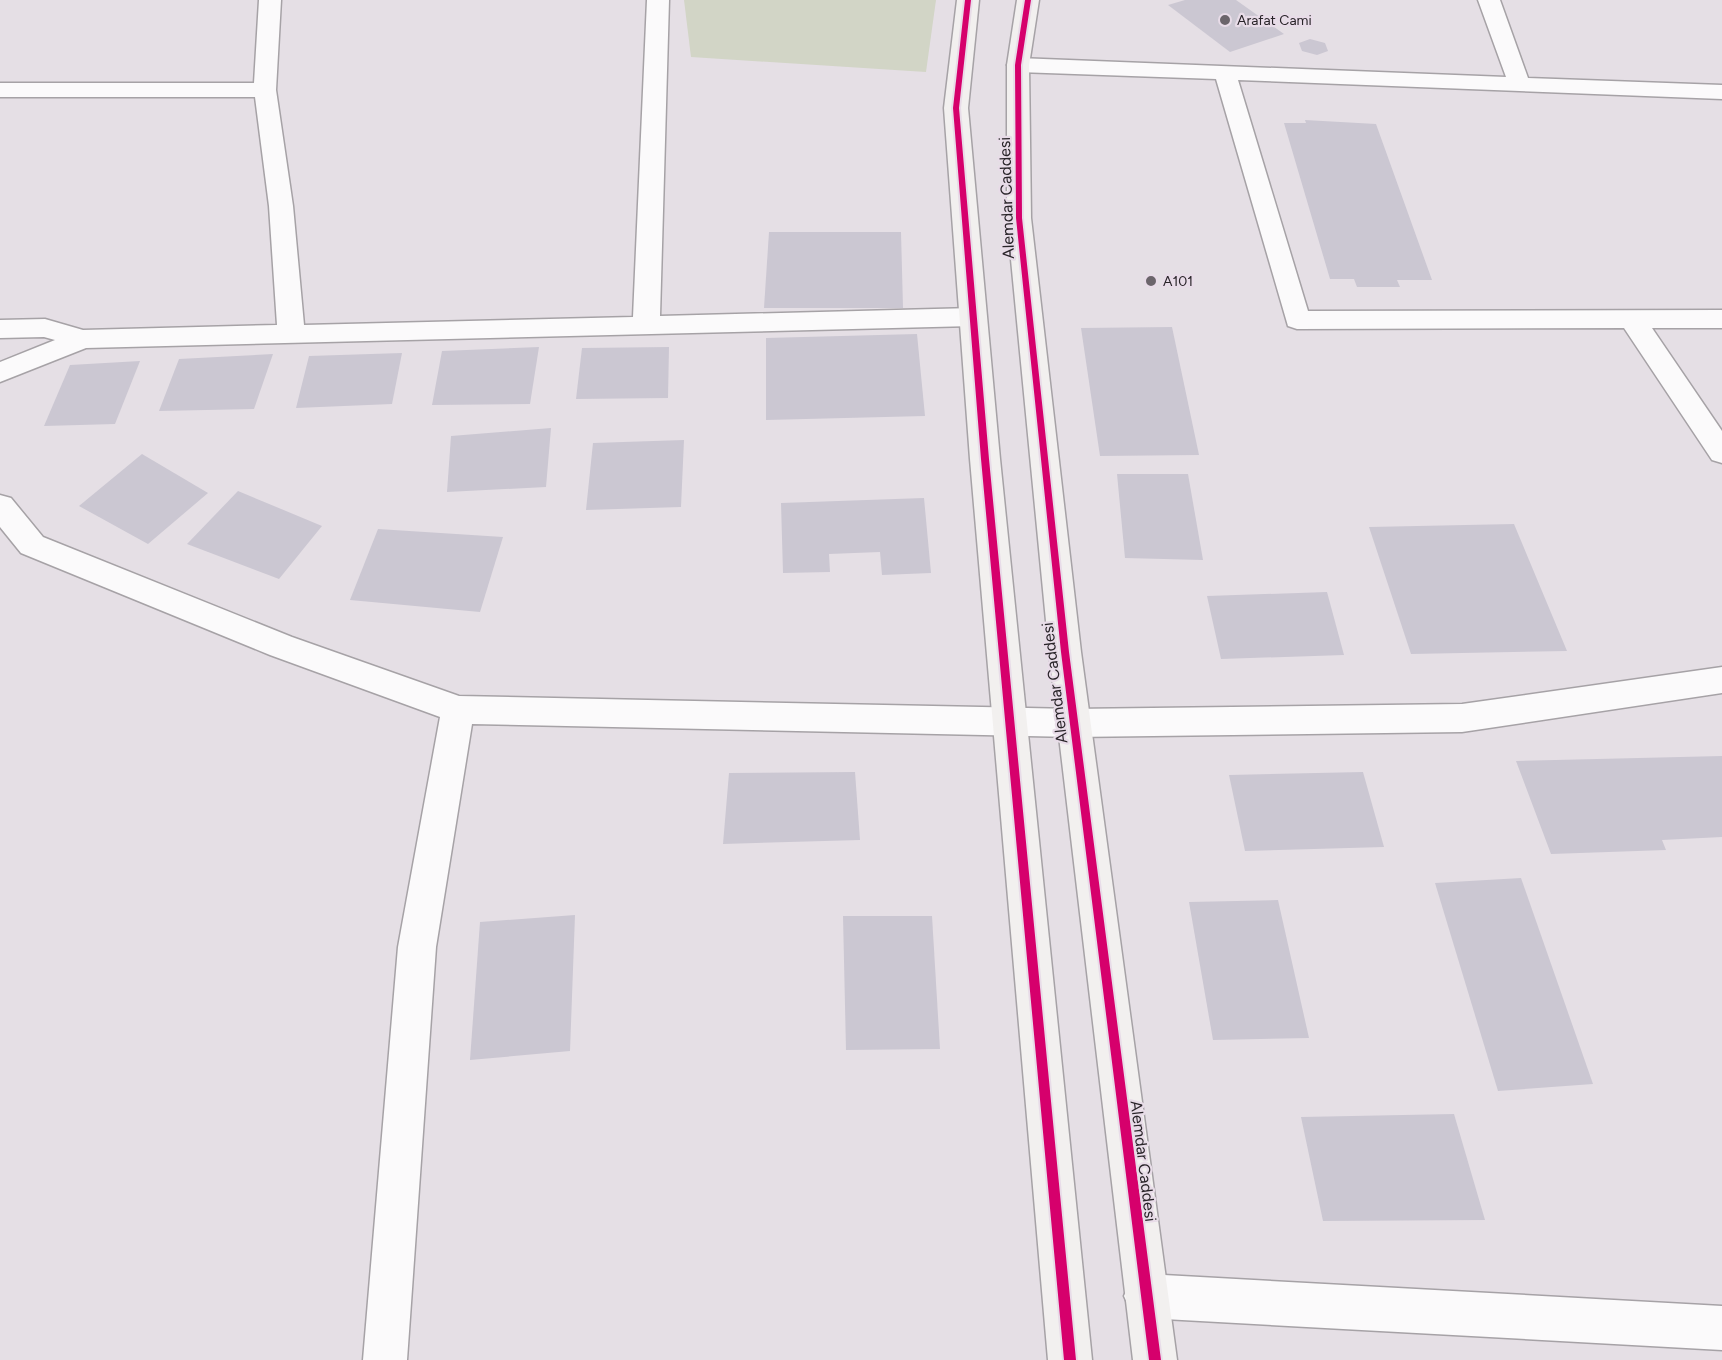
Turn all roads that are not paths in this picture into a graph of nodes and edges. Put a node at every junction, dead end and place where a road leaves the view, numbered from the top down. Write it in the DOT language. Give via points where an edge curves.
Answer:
graph roads {
  1 [pos="270,0"];
  2 [pos="658,0"];
  3 [pos="968,0"];
  4 [pos="1028,0"];
  5 [pos="1490,0"];
  6 [pos="1018,65"];
  7 [pos="1225,72"];
  8 [pos="1519,83"];
  9 [pos="0,90"];
  10 [pos="265,90"];
  11 [pos="1722,92"];
  12 [pos="973,317"];
  13 [pos="1722,318"];
  14 [pos="1632,319"];
  15 [pos="646,324"];
  16 [pos="0,329"];
  17 [pos="291,333"];
  18 [pos="83,339"];
  19 [pos="0,373"];
  20 [pos="1722,453"];
  21 [pos="0,506"];
  22 [pos="1722,680"];
  23 [pos="458,710"];
  24 [pos="1010,720"];
  25 [pos="1073,723"];
  26 [pos="1146,1296"];
  27 [pos="1722,1328"];
  28 [pos="386,1360"];
  29 [pos="1070,1360"];
  30 [pos="1155,1360"];
  1 -- 10 [label="street"];
  2 -- 15 [label="street"];
  3 -- 12 [label="main road" via="956,108"];
  4 -- 6 [label="main road, Alemdar Caddesi"];
  5 -- 8 [label="street"];
  6 -- 7 [label="street"];
  6 -- 25 [label="main road, Alemdar Caddesi" via="1018,218"];
  7 -- 8 [label="street"];
  7 -- 14 [label="street" via="1297,320"];
  8 -- 11 [label="street"];
  9 -- 10 [label="street"];
  10 -- 17 [label="street" via="281,206"];
  12 -- 15 [label="street"];
  12 -- 24 [label="main road"];
  13 -- 14 [label="street"];
  14 -- 20 [label="street"];
  15 -- 17 [label="street"];
  16 -- 18 [label="street" via="45,328"];
  17 -- 18 [label="street"];
  18 -- 19 [label="street"];
  21 -- 23 [label="street" via="32,545 281,646"];
  22 -- 25 [label="street" via="1462,718"];
  23 -- 24 [label="street"];
  23 -- 28 [label="street" via="417,947"];
  24 -- 25 [label="street"];
  24 -- 29 [label="main road"];
  25 -- 26 [label="main road, Alemdar Caddesi"];
  26 -- 27 [label="street"];
  26 -- 30 [label="main road, Alemdar Caddesi"];
}
